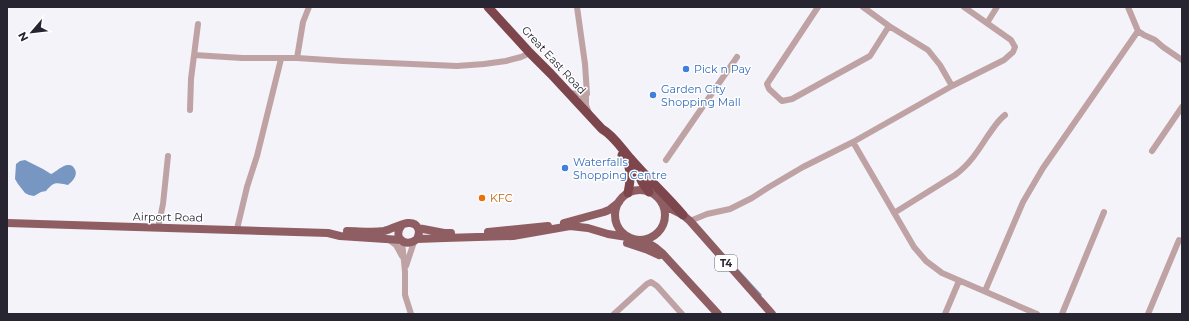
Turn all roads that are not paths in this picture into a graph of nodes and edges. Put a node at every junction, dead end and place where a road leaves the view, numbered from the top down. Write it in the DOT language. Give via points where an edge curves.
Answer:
graph roads {
  1 [pos="309,7"];
  2 [pos="488,7"];
  3 [pos="577,7"];
  4 [pos="818,7"];
  5 [pos="863,7"];
  6 [pos="964,7"];
  7 [pos="997,7"];
  8 [pos="1128,7"];
  9 [pos="987,23"];
  10 [pos="198,24"];
  11 [pos="889,26"];
  12 [pos="1138,31"];
  13 [pos="530,53"];
  14 [pos="194,55"];
  15 [pos="737,57"];
  16 [pos="297,58"];
  17 [pos="281,59"];
  18 [pos="1182,60"];
  19 [pos="952,86"];
  20 [pos="569,93"];
  21 [pos="586,93"];
  22 [pos="577,102"];
  23 [pos="1182,107"];
  24 [pos="190,110"];
  25 [pos="589,114"];
  26 [pos="1005,115"];
  27 [pos="602,129"];
  28 [pos="853,142"];
  29 [pos="1152,151"];
  30 [pos="168,156"];
  31 [pos="630,158"];
  32 [pos="666,160"];
  33 [pos="649,192"];
  34 [pos="628,193"];
  35 [pos="619,202"];
  36 [pos="663,205"];
  37 [pos="1104,212"];
  38 [pos="894,213"];
  39 [pos="686,218"];
  40 [pos="7,223"];
  41 [pos="402,225"];
  42 [pos="158,228"];
  43 [pos="418,228"];
  44 [pos="237,229"];
  45 [pos="328,233"];
  46 [pos="608,234"];
  47 [pos="627,237"];
  48 [pos="388,239"];
  49 [pos="401,240"];
  50 [pos="643,240"];
  51 [pos="1179,240"];
  52 [pos="416,241"];
  53 [pos="669,260"];
  54 [pos="404,263"];
  55 [pos="405,272"];
  56 [pos="960,281"];
  57 [pos="985,291"];
  58 [pos="1034,313"];
  59 [pos="411,314"];
  60 [pos="614,314"];
  61 [pos="682,314"];
  62 [pos="718,314"];
  63 [pos="772,314"];
  64 [pos="945,314"];
  65 [pos="1062,314"];
  66 [pos="1148,314"];
  1 -- 16 [label="street" via="303,22"];
  2 -- 13 [label="highway, Great East Road"];
  3 -- 21 [label="street"];
  4 -- 11 [label="street" via="767,84 782,101 792,99 870,56"];
  5 -- 11 [label="street"];
  6 -- 9 [label="street"];
  7 -- 9 [label="street"];
  8 -- 12 [label="street"];
  9 -- 19 [label="street" via="1011,40 1013,52 1004,60"];
  10 -- 14 [label="street"];
  11 -- 19 [label="street" via="928,50"];
  12 -- 18 [label="street"];
  12 -- 57 [label="street" via="1030,189"];
  13 -- 16 [label="street" via="506,61 457,66"];
  13 -- 20 [label="highway, Great East Road"];
  14 -- 17 [label="street"];
  14 -- 24 [label="street"];
  15 -- 32 [label="street"];
  16 -- 17 [label="street"];
  17 -- 44 [label="street"];
  19 -- 28 [label="street"];
  20 -- 21 [label="street"];
  20 -- 22 [label="highway, Great East Road"];
  21 -- 22 [label="street"];
  21 -- 25 [label="street"];
  22 -- 25 [label="highway, Great East Road"];
  23 -- 29 [label="street"];
  25 -- 27 [label="highway, Great East Road"];
  26 -- 38 [label="street" via="999,119 964,169"];
  27 -- 31 [label="highway, Great East Road"];
  27 -- 34 [label="highway, Great East Road" via="628,163 631,176"];
  28 -- 38 [label="street"];
  28 -- 39 [label="street" via="730,209"];
  30 -- 42 [label="street"];
  31 -- 33 [label="highway, Great East Road"];
  31 -- 39 [label="highway, Great East Road"];
  33 -- 34 [label="main road" via="638,190"];
  33 -- 36 [label="main road" via="660,199"];
  34 -- 35 [label="main road"];
  35 -- 43 [label="main road" via="604,212 567,222 495,232 444,233"];
  35 -- 47 [label="main road" via="615,217 621,232"];
  36 -- 39 [label="main road, T4"];
  36 -- 50 [label="main road" via="664,223 652,237"];
  37 -- 65 [label="street"];
  38 -- 56 [label="street" via="914,247 926,261"];
  39 -- 63 [label="main road, Great East Road / T4"];
  40 -- 42 [label="main road, Airport Road"];
  41 -- 43 [label="main road" via="412,223"];
  41 -- 45 [label="main road, Airport Road" via="384,231"];
  41 -- 49 [label="main road" via="398,231"];
  42 -- 44 [label="main road, Airport Road"];
  43 -- 52 [label="main road" via="420,232"];
  44 -- 45 [label="main road, Airport Road"];
  45 -- 48 [label="main road, Airport Road"];
  46 -- 47 [label="main road"];
  46 -- 52 [label="main road" via="570,226 513,236"];
  46 -- 53 [label="main road"];
  47 -- 50 [label="main road"];
  48 -- 49 [label="main road, Airport Road"];
  48 -- 54 [label="street" via="396,245"];
  49 -- 52 [label="main road" via="407,243"];
  49 -- 54 [label="street"];
  50 -- 53 [label="main road"];
  51 -- 66 [label="street"];
  52 -- 55 [label="street"];
  53 -- 62 [label="main road"];
  54 -- 55 [label="street"];
  55 -- 59 [label="street" via="405,295"];
  56 -- 57 [label="street"];
  56 -- 64 [label="street"];
  57 -- 58 [label="street"];
  60 -- 61 [label="street" via="651,282 655,283"];
}
